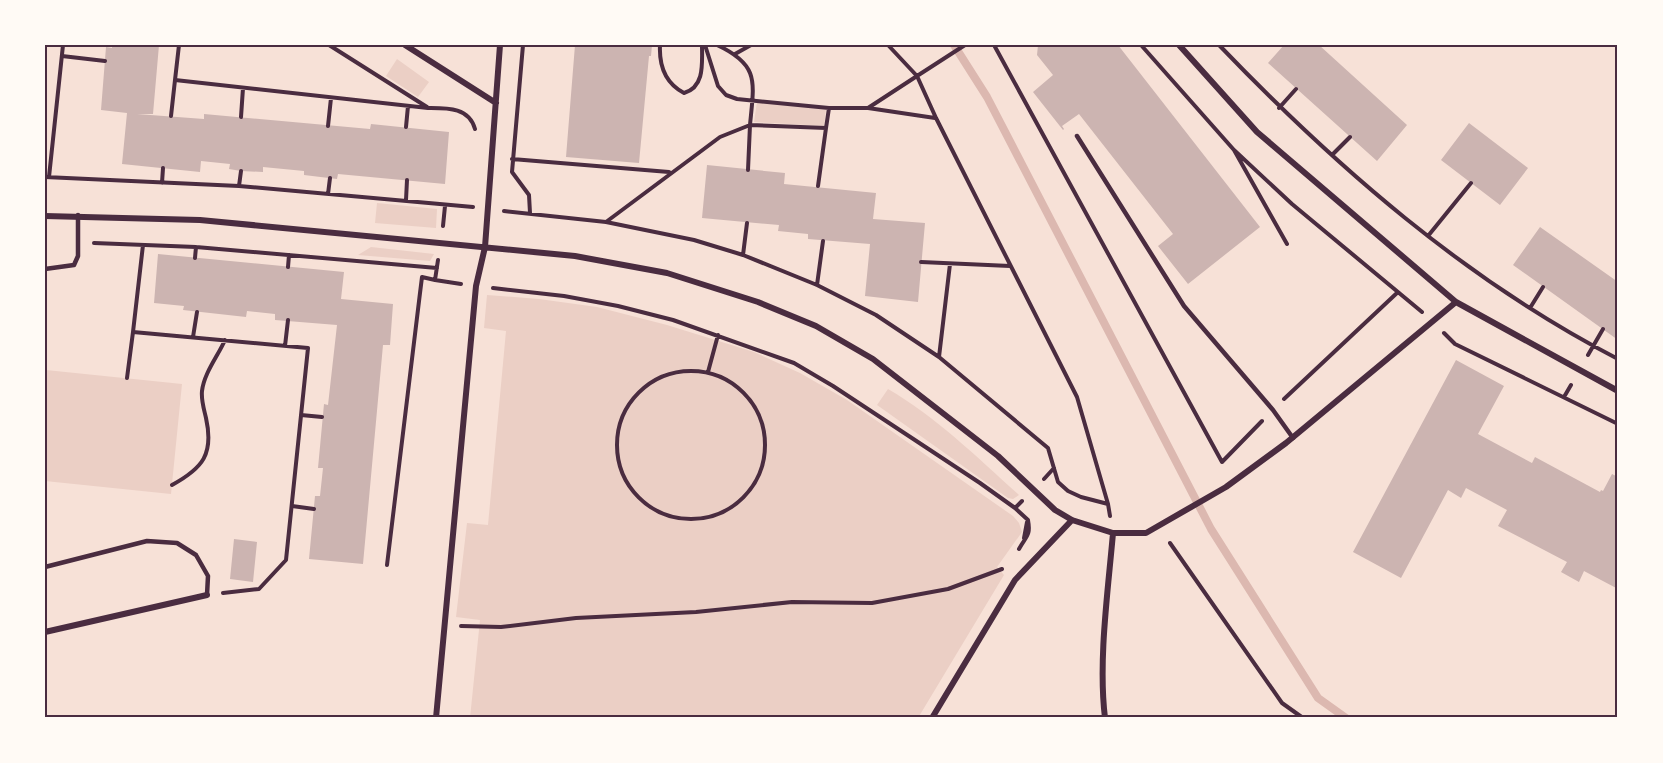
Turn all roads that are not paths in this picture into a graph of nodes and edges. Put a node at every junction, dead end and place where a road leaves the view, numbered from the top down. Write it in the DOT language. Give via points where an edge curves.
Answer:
graph roads {
  1 [pos="405,45"];
  2 [pos="500,45"];
  3 [pos="1179,45"];
  4 [pos="496,103"];
  5 [pos="1077,136"];
  6 [pos="78,215"];
  7 [pos="45,216"];
  8 [pos="485,247"];
  9 [pos="45,269"];
  10 [pos="1456,302"];
  11 [pos="1618,391"];
  12 [pos="1293,438"];
  13 [pos="1072,520"];
  14 [pos="1113,533"];
  15 [pos="45,567"];
  16 [pos="207,595"];
  17 [pos="45,632"];
  18 [pos="436,718"];
  19 [pos="932,718"];
  20 [pos="1105,718"];
  1 -- 4 [label="street"];
  2 -- 4 [label="street"];
  3 -- 10 [label="street" via="1257,132"];
  4 -- 8 [label="street"];
  5 -- 12 [label="lane" via="1184,306"];
  6 -- 7 [label="street"];
  6 -- 8 [label="street" via="200,220"];
  6 -- 9 [label="lane" via="78,256 74,265"];
  8 -- 13 [label="street" via="575,256 667,273 758,302 816,326 873,359 998,456 1055,510"];
  8 -- 18 [label="street" via="476,286"];
  10 -- 11 [label="street"];
  10 -- 12 [label="street"];
  12 -- 14 [label="street" via="1226,487 1171,520 1146,533"];
  13 -- 14 [label="street"];
  13 -- 19 [label="street" via="1015,580"];
  14 -- 20 [label="street" via="1103,686"];
  15 -- 16 [label="lane" via="147,541 177,543 196,555 208,576"];
  16 -- 17 [label="street"];
}
